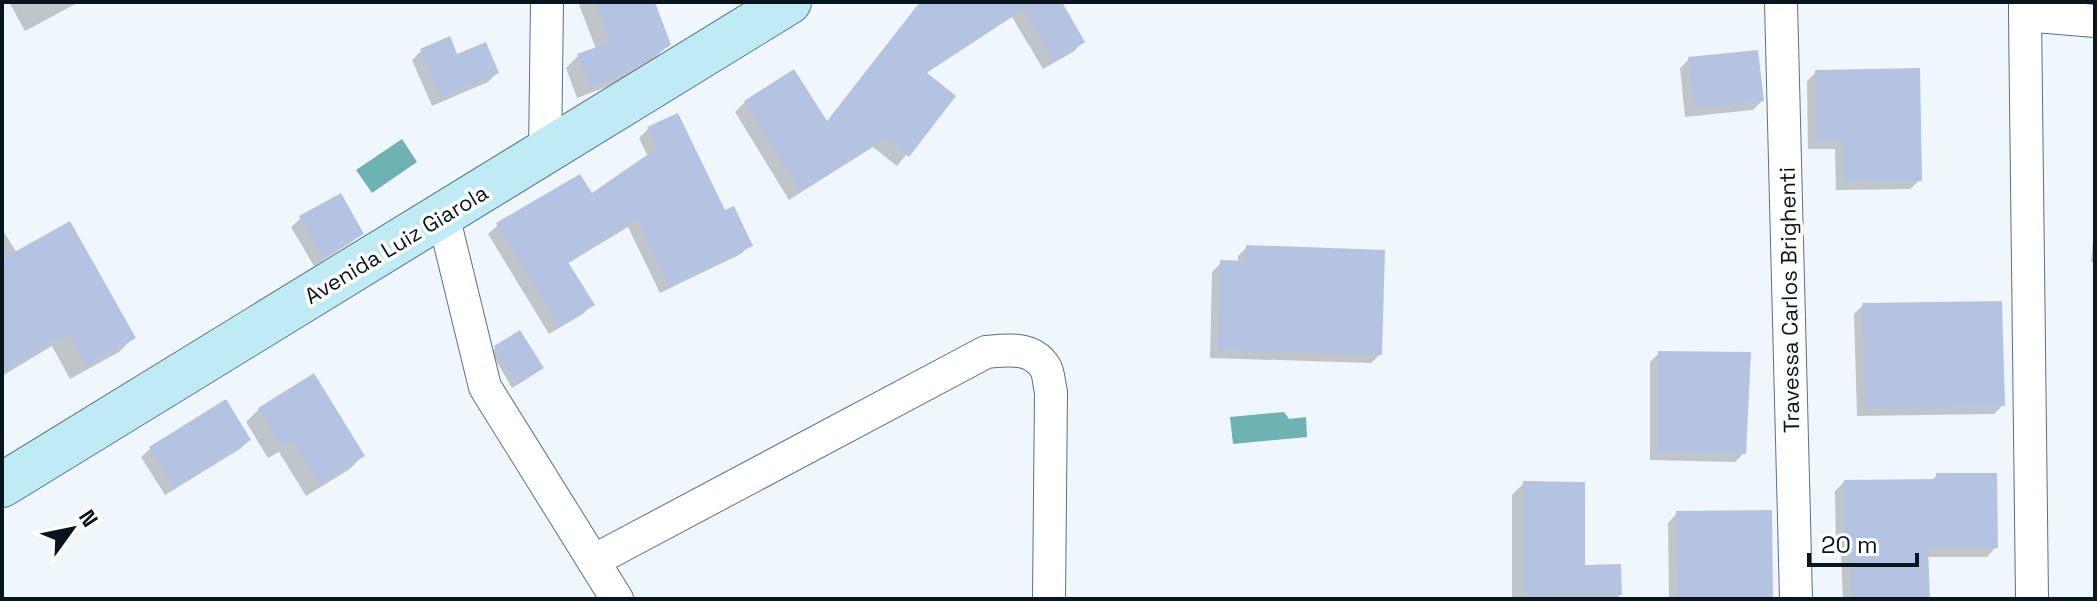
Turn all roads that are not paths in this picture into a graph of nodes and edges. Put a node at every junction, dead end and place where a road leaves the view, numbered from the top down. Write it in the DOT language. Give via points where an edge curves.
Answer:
graph roads {
  1 [pos="547,2"];
  2 [pos="789,2"];
  3 [pos="1781,2"];
  4 [pos="2025,8"];
  5 [pos="2095,21"];
  6 [pos="545,152"];
  7 [pos="443,215"];
  8 [pos="2,485"];
  9 [pos="593,561"];
  10 [pos="617,599"];
  11 [pos="1049,599"];
  12 [pos="1796,599"];
  13 [pos="2032,599"];
  1 -- 6 [label="street"];
  2 -- 6 [label="street, Avenida Luiz Giarola"];
  3 -- 12 [label="street, Travessa Carlos Brighenti"];
  4 -- 5 [label="street"];
  4 -- 13 [label="street"];
  6 -- 7 [label="street, Avenida Luiz Giarola"];
  7 -- 8 [label="street, Avenida Luiz Giarola"];
  7 -- 9 [label="street" via="485,387"];
  9 -- 10 [label="street"];
  9 -- 11 [label="street" via="986,352 1014,349 1045,368 1051,392"];
}
